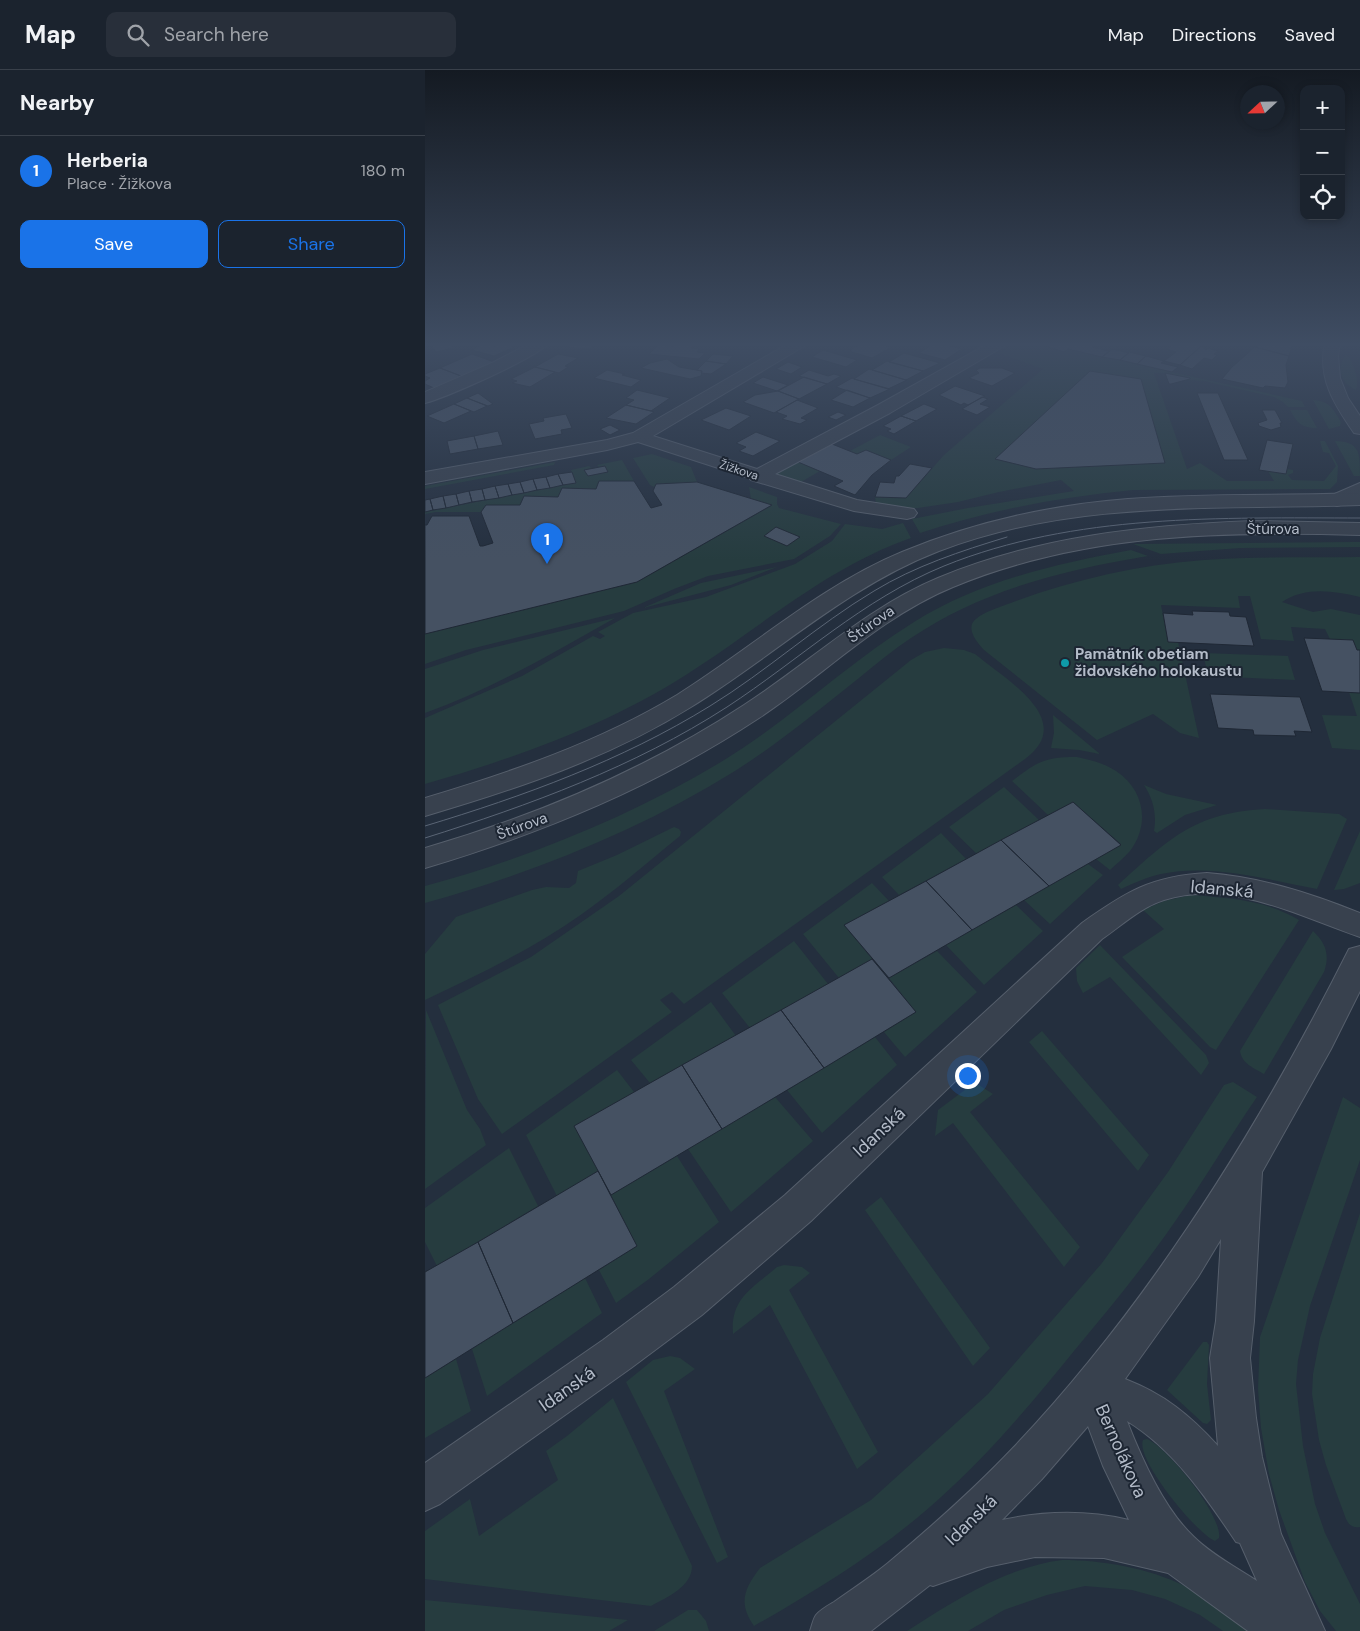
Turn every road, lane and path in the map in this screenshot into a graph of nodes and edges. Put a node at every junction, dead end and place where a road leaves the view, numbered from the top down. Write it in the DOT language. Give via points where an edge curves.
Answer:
graph roads {
  1 [pos="673,415"];
  2 [pos="871,415"];
  3 [pos="1351,415"];
  4 [pos="1360,429"];
  5 [pos="639,437"];
  6 [pos="757,476"];
  7 [pos="425,478"];
  8 [pos="1360,490"];
  9 [pos="1360,499"];
  10 [pos="1337,500"];
  11 [pos="907,513"];
  12 [pos="1349,529"];
  13 [pos="1360,535"];
  14 [pos="425,807"];
  15 [pos="425,858"];
  16 [pos="1360,924"];
  17 [pos="1360,958"];
  18 [pos="1244,1171"];
  19 [pos="1094,1388"];
  20 [pos="425,1489"];
  21 [pos="1261,1538"];
  22 [pos="1178,1553"];
  23 [pos="917,1570"];
  24 [pos="833,1631"];
  25 [pos="1287,1631"];
  26 [pos="1302,1631"];
  1 -- 5 [label="street"];
  2 -- 6 [label="street"];
  3 -- 4 [label="street"];
  5 -- 6 [label="street, Žižkova"];
  5 -- 7 [label="street"];
  6 -- 11 [label="street, Žižkova" via="854,505"];
  8 -- 10 [label="street"];
  9 -- 10 [label="street, Štúrova"];
  10 -- 14 [label="street, Štúrova" via="1103,507 1025,520 958,538 907,557 849,587 726,674 639,726 513,780"];
  12 -- 13 [label="street"];
  12 -- 15 [label="street, Štúrova" via="1182,530 1137,534 1060,545 974,571 921,593 880,617 755,710 670,761 547,817"];
  16 -- 20 [label="street, Idanská" via="1316,906 1229,886 1172,887 1139,899 1092,931 798,1208 689,1301"];
  17 -- 18 [label="street, Idanská" via="1319,1040"];
  18 -- 19 [label="street, Idanská" via="1168,1288"];
  18 -- 21 [label="street, Bernolákova" via="1230,1358 1241,1457"];
  19 -- 21 [label="street, Bernolákova" via="1142,1407 1174,1430 1226,1489"];
  19 -- 22 [label="street, Bernolákova" via="1134,1485 1153,1521"];
  19 -- 23 [label="street, Idanská" via="990,1504"];
  21 -- 26 [label="street, Bernolákova"];
  22 -- 23 [label="street, Bernolákova" via="1103,1536 1035,1535 987,1545"];
  22 -- 25 [label="street, Bernolákova"];
  23 -- 24 [label="street, Idanská"];
}
